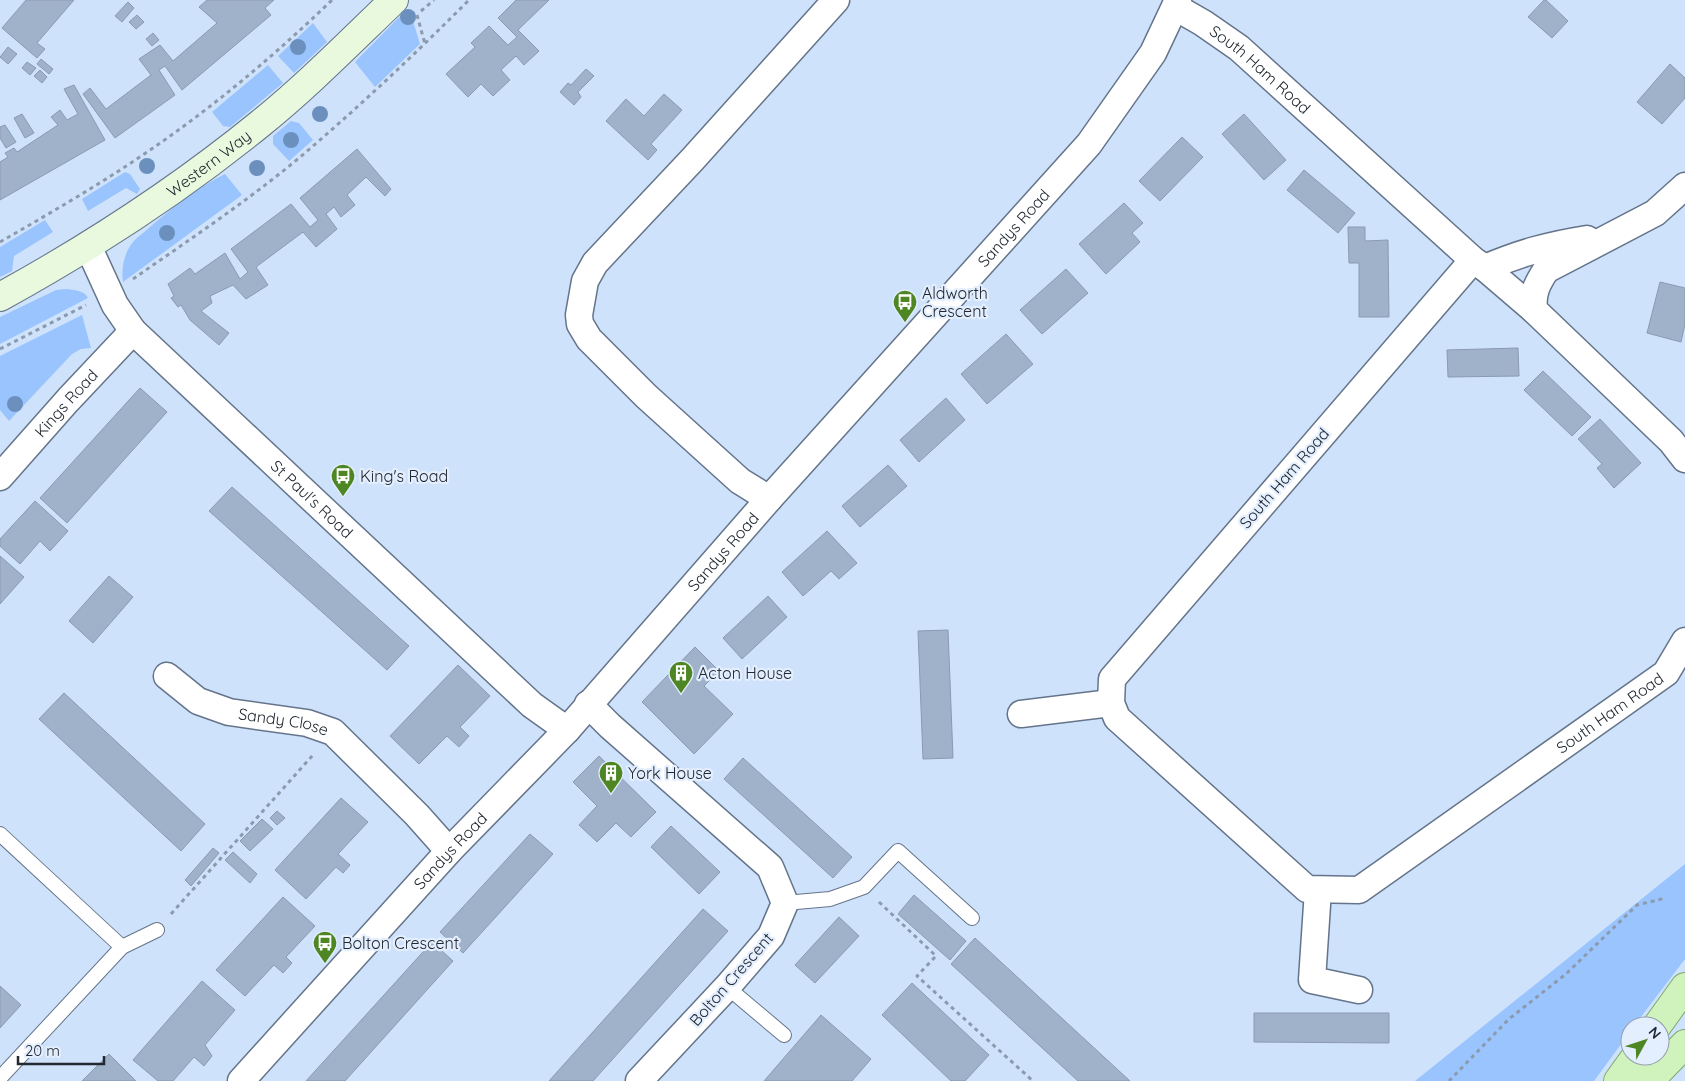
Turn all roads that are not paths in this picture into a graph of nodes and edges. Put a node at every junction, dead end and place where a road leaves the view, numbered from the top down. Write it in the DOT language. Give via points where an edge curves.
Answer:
graph roads {
  1 [pos="394,0"];
  2 [pos="836,0"];
  3 [pos="1176,4"];
  4 [pos="1685,186"];
  5 [pos="1612,235"];
  6 [pos="88,246"];
  7 [pos="1479,264"];
  8 [pos="0,297"];
  9 [pos="1534,310"];
  10 [pos="133,331"];
  11 [pos="1685,460"];
  12 [pos="0,477"];
  13 [pos="769,499"];
  14 [pos="1685,641"];
  15 [pos="167,676"];
  16 [pos="1111,703"];
  17 [pos="588,704"];
  18 [pos="1021,714"];
  19 [pos="567,730"];
  20 [pos="0,834"];
  21 [pos="449,851"];
  22 [pos="1318,890"];
  23 [pos="785,902"];
  24 [pos="972,918"];
  25 [pos="157,930"];
  26 [pos="122,947"];
  27 [pos="727,987"];
  28 [pos="1685,987"];
  29 [pos="1359,990"];
  30 [pos="1664,1016"];
  31 [pos="784,1035"];
  32 [pos="1685,1044"];
  33 [pos="1629,1066"];
  34 [pos="0,1078"];
  35 [pos="241,1081"];
  36 [pos="639,1081"];
  37 [pos="1618,1081"];
  38 [pos="1648,1081"];
  1 -- 6 [label="street, Western Way" via="262,123 202,169"];
  2 -- 13 [label="street" via="595,262 585,281 579,315 588,339 646,396 740,481"];
  3 -- 7 [label="street, South Ham Road" via="1239,48"];
  3 -- 13 [label="street, Sandys Road" via="1153,52 1089,144"];
  4 -- 5 [label="street, South Ham Road" via="1655,214"];
  5 -- 7 [label="street, South Ham Road" via="1562,242"];
  5 -- 9 [label="street, South Ham Road" via="1546,270 1535,286"];
  6 -- 8 [label="street, Western Way"];
  6 -- 10 [label="street, St Paul's Road" via="110,295"];
  7 -- 9 [label="street, South Ham Road"];
  7 -- 16 [label="street, South Ham Road" via="1112,678"];
  9 -- 11 [label="street, South Ham Road" via="1671,441"];
  10 -- 12 [label="street, Kings Road"];
  10 -- 19 [label="street, St Paul's Road" via="525,698"];
  13 -- 17 [label="street, Sandys Road"];
  14 -- 22 [label="street, South Ham Road" via="1666,673 1359,890"];
  15 -- 21 [label="street, Sandy Close" via="198,701 229,712 307,723 333,732"];
  16 -- 18 [label="street"];
  16 -- 22 [label="street, South Ham Road" via="1124,725 1307,889"];
  17 -- 19 [label="street, Sandys Road"];
  17 -- 23 [label="street" via="770,867"];
  19 -- 21 [label="street, Sandys Road"];
  20 -- 26 [label="lane"];
  21 -- 35 [label="street, Sandys Road"];
  22 -- 29 [label="street" via="1312,980"];
  23 -- 24 [label="lane" via="830,899 864,887 898,852"];
  23 -- 27 [label="street, Bolton Crescent" via="771,936"];
  25 -- 26 [label="lane"];
  26 -- 34 [label="lane"];
  27 -- 31 [label="lane"];
  27 -- 36 [label="street, Bolton Crescent"];
  28 -- 30 [label="main road"];
  32 -- 38 [label="main road"];
  33 -- 37 [label="main road"];
}
